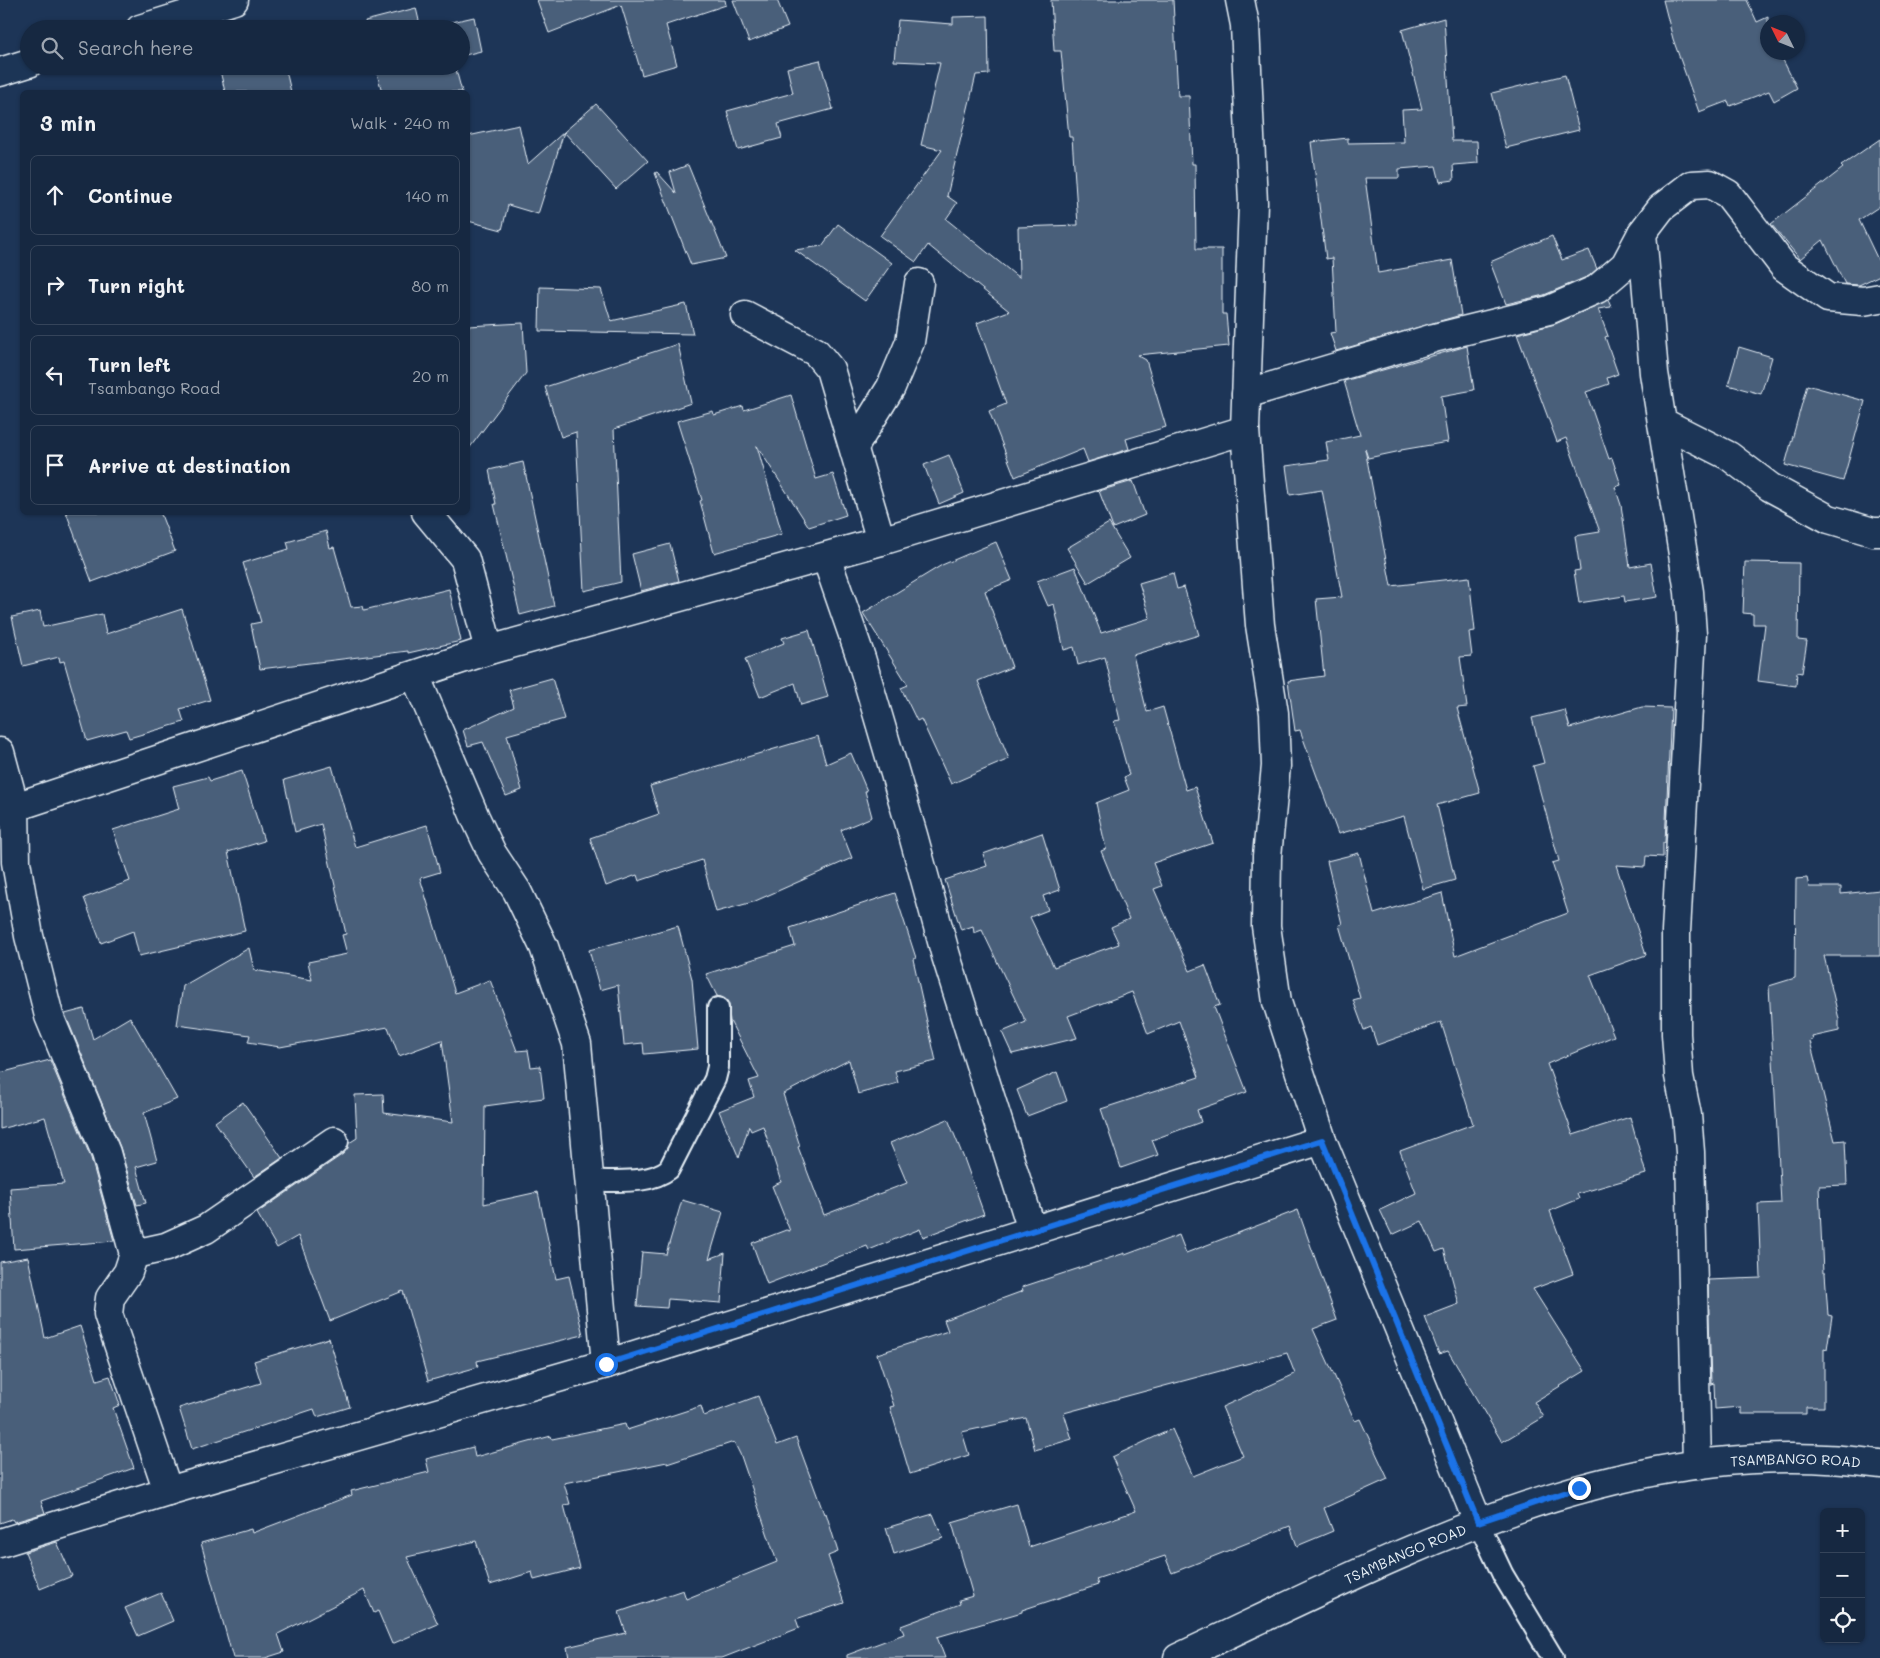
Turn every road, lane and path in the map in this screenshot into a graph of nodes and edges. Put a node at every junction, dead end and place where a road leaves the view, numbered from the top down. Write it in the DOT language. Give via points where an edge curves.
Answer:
graph roads {
  1 [pos="234,0"];
  2 [pos="1240,0"];
  3 [pos="169,20"];
  4 [pos="20,66"];
  5 [pos="0,72"];
  6 [pos="1642,233"];
  7 [pos="919,283"];
  8 [pos="1880,298"];
  9 [pos="744,315"];
  10 [pos="1246,394"];
  11 [pos="1662,422"];
  12 [pos="1245,430"];
  13 [pos="854,447"];
  14 [pos="428,515"];
  15 [pos="1880,532"];
  16 [pos="881,541"];
  17 [pos="826,557"];
  18 [pos="489,650"];
  19 [pos="415,675"];
  20 [pos="0,752"];
  21 [pos="8,810"];
  22 [pos="718,1008"];
  23 [pos="1322,1140"];
  24 [pos="334,1141"];
  25 [pos="590,1181"];
  26 [pos="1032,1230"];
  27 [pos="134,1254"];
  28 [pos="606,1364"];
  29 [pos="1697,1464"];
  30 [pos="1880,1464"];
  31 [pos="168,1491"];
  32 [pos="1478,1522"];
  33 [pos="0,1543"];
  34 [pos="1178,1658"];
  35 [pos="1553,1658"];
  1 -- 3 [label="street"];
  2 -- 10 [label="street" via="1245,25 1253,203"];
  4 -- 5 [label="street"];
  6 -- 8 [label="street" via="1661,208 1691,185 1710,184 1728,194 1784,267 1828,298 1863,301"];
  6 -- 10 [label="street" via="1625,264 1597,288 1549,310 1434,338"];
  6 -- 11 [label="street" via="1654,373"];
  7 -- 13 [label="street" via="910,342 891,388"];
  9 -- 13 [label="street" via="816,352 830,369"];
  10 -- 12 [label="street"];
  11 -- 15 [label="street" via="1729,456 1770,487 1829,519"];
  11 -- 29 [label="street" via="1689,592 1692,634 1676,932 1676,1034 1690,1152"];
  12 -- 16 [label="street"];
  12 -- 23 [label="street" via="1260,624 1274,712 1276,766 1267,856 1266,926 1277,1002"];
  13 -- 16 [label="street"];
  14 -- 18 [label="street" via="465,559"];
  16 -- 17 [label="street"];
  17 -- 18 [label="street"];
  17 -- 26 [label="street" via="861,658 946,956"];
  18 -- 19 [label="street"];
  19 -- 21 [label="street"];
  19 -- 25 [label="street" via="492,853 517,891 544,948 577,1044"];
  20 -- 21 [label="street"];
  21 -- 27 [label="street" via="29,936 49,1016 106,1153"];
  22 -- 25 [label="lane" via="718,1067 669,1169 651,1178"];
  23 -- 26 [label="street"];
  23 -- 32 [label="street"];
  24 -- 27 [label="street" via="206,1229 166,1246"];
  25 -- 28 [label="street"];
  26 -- 28 [label="street"];
  27 -- 31 [label="street" via="128,1272 110,1298 108,1314"];
  28 -- 31 [label="street"];
  29 -- 30 [label="street, TSAMBANGO ROAD" via="1796,1458"];
  29 -- 32 [label="street, TSAMBANGO ROAD" via="1579,1488"];
  31 -- 33 [label="street"];
  32 -- 34 [label="street, TSAMBANGO ROAD"];
  32 -- 35 [label="lane" via="1503,1575"];
}
